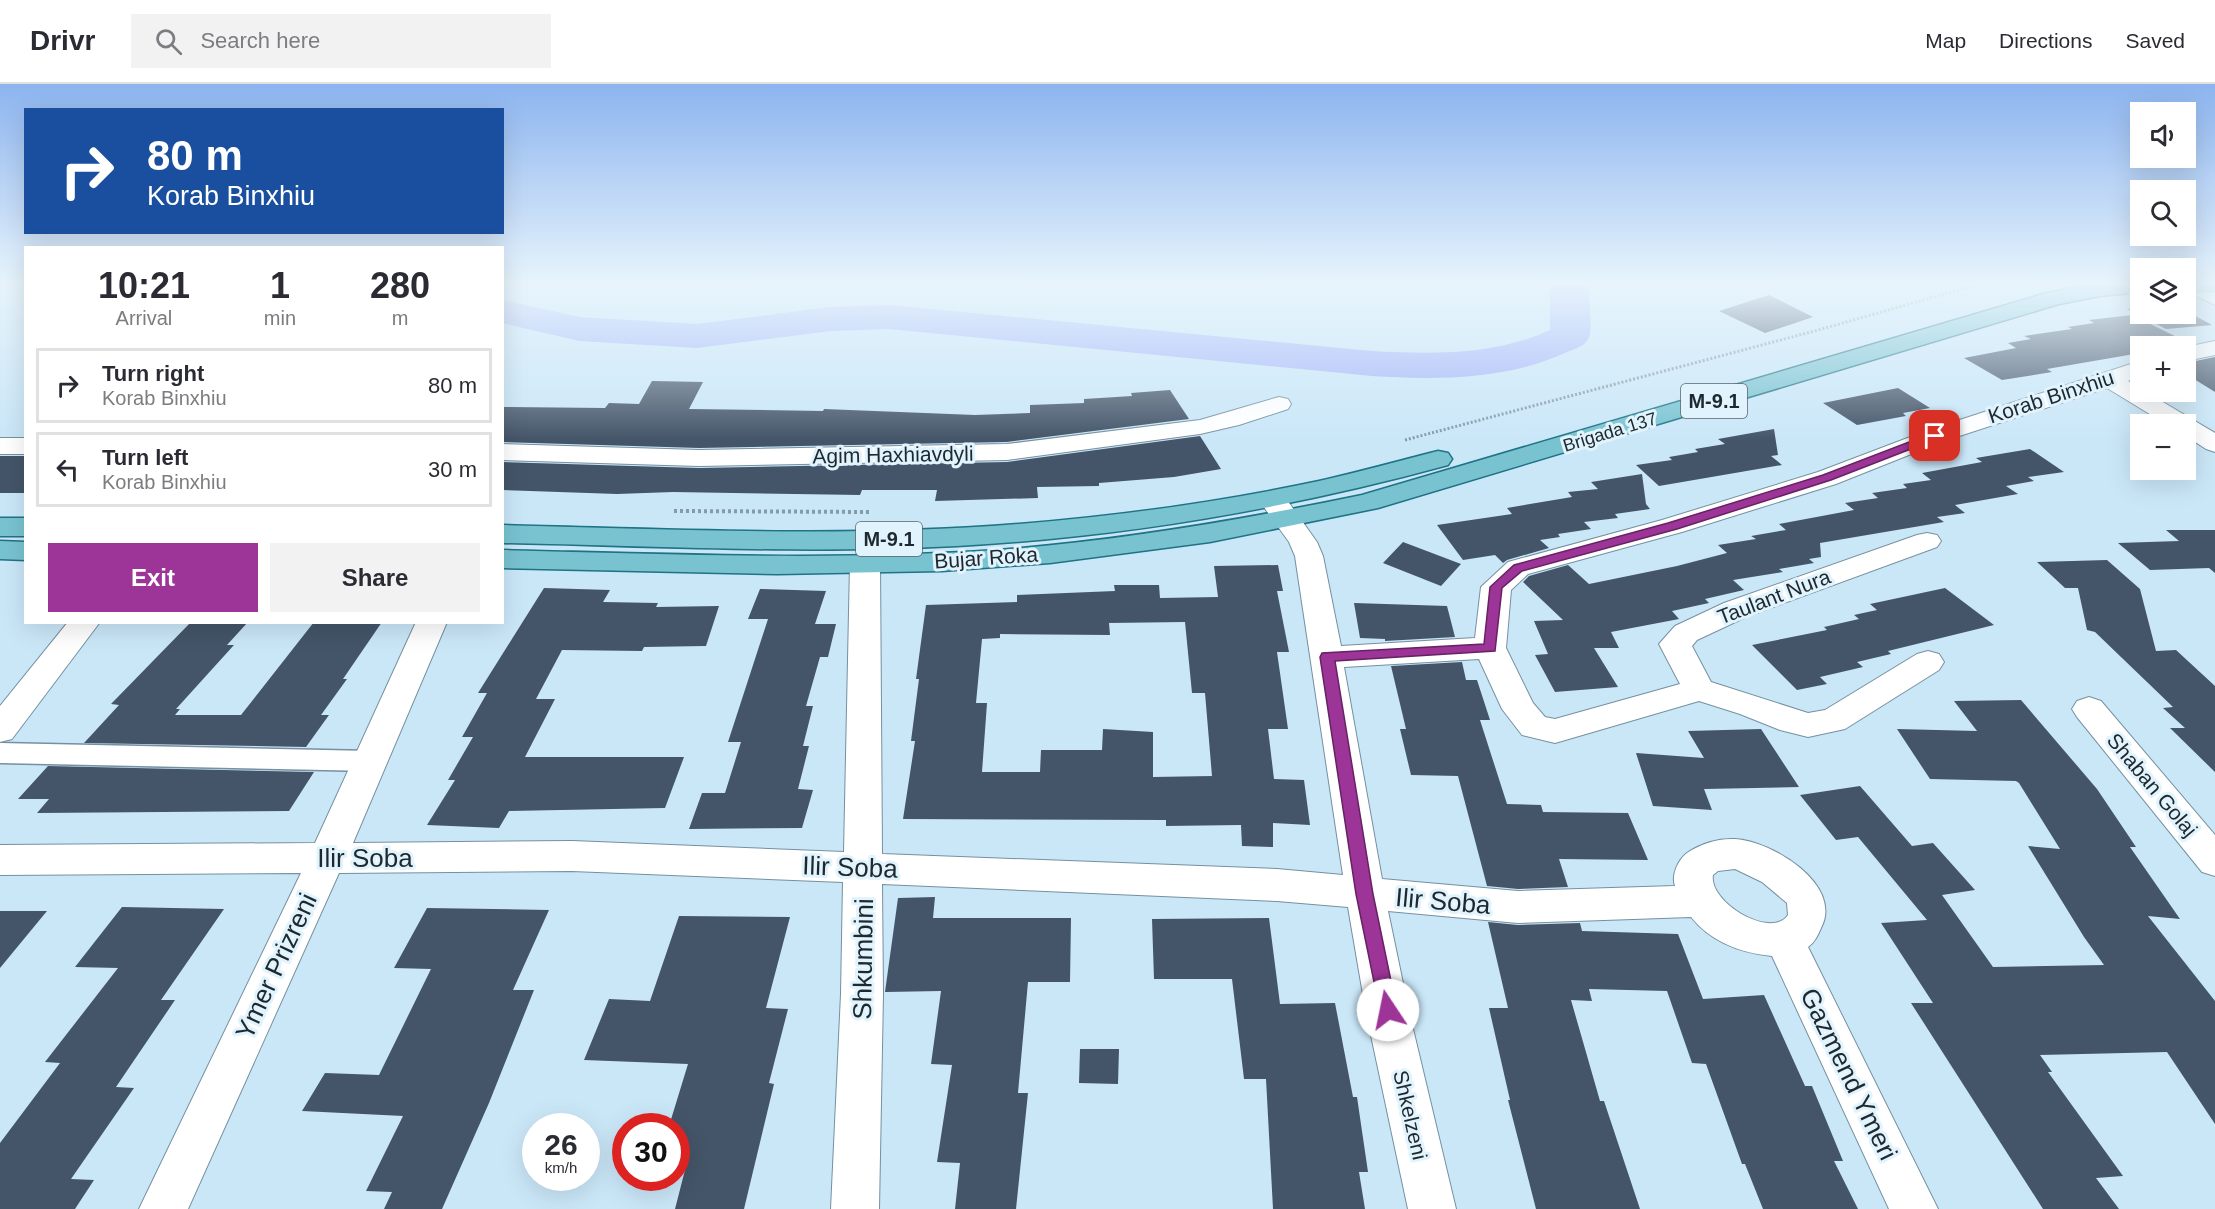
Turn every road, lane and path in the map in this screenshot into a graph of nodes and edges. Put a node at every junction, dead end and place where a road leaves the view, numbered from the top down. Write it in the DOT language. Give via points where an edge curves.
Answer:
graph roads {
  1 [pos="1801,334"];
  2 [pos="1868,334"];
  3 [pos="1933,334"];
  4 [pos="2215,348"];
  5 [pos="2196,352"];
  6 [pos="2130,372"];
  7 [pos="2110,380"];
  8 [pos="1279,404"];
  9 [pos="2166,414"];
  10 [pos="2196,432"];
  11 [pos="1396,442"];
  12 [pos="2215,444"];
  13 [pos="0,446"];
  14 [pos="24,446"];
  15 [pos="504,452"];
  16 [pos="667,510"];
  17 [pos="1280,510"];
  18 [pos="878,512"];
  19 [pos="0,527"];
  20 [pos="24,527"];
  21 [pos="504,534"];
  22 [pos="1927,541"];
  23 [pos="0,550"];
  24 [pos="24,550"];
  25 [pos="504,559"];
  26 [pos="865,564"];
  27 [pos="83,624"];
  28 [pos="431,624"];
  29 [pos="1490,648"];
  30 [pos="1327,657"];
  31 [pos="1928,662"];
  32 [pos="1699,690"];
  33 [pos="6,709"];
  34 [pos="2089,709"];
  35 [pos="0,753"];
  36 [pos="371,761"];
  37 [pos="327,858"];
  38 [pos="0,860"];
  39 [pos="2215,861"];
  40 [pos="864,867"];
  41 [pos="1365,894"];
  42 [pos="1699,901"];
  43 [pos="1784,939"];
  44 [pos="163,1209"];
  45 [pos="855,1209"];
  46 [pos="1432,1209"];
  47 [pos="1914,1209"];
  1 -- 11 [label="path"];
  2 -- 17 [label="main road, Brigada 137 / M-9.1" via="1412,466"];
  3 -- 17 [label="main road, Brigada 137 / M-9.1" via="1432,484"];
  4 -- 5 [label="street"];
  6 -- 7 [label="street, Korab Binxhiu"];
  7 -- 9 [label="street"];
  7 -- 29 [label="street, Korab Binxhiu" via="1935,436 1816,481 1518,568 1496,587"];
  8 -- 15 [label="street, Agim Haxhiavdyli" via="1200,427 1007,452 699,458"];
  10 -- 12 [label="street"];
  13 -- 14 [label="street"];
  16 -- 18 [label="path"];
  17 -- 21 [label="main road, Bujar Roka / M-9.1" via="956,537"];
  17 -- 26 [label="main road, Bujar Roka / M-9.1" via="1100,549 944,562"];
  17 -- 30 [label="street, Shkelzeni" via="1309,556"];
  19 -- 20 [label="main road"];
  22 -- 32 [label="street, Taulant Nura" via="1735,610 1686,633 1675,644"];
  23 -- 24 [label="main road"];
  25 -- 26 [label="main road, Bujar Roka / M-9.1"];
  26 -- 40 [label="street, Shkumbini"];
  27 -- 33 [label="street"];
  28 -- 36 [label="street, Ymer Prizreni"];
  29 -- 30 [label="street"];
  29 -- 32 [label="street" via="1519,709 1534,727 1555,731"];
  30 -- 41 [label="street, Shkelzeni"];
  31 -- 32 [label="street" via="1833,721 1808,725"];
  34 -- 39 [label="street, Shaban Golaj"];
  35 -- 36 [label="street"];
  36 -- 37 [label="street, Ymer Prizreni"];
  37 -- 38 [label="street, Ilir Soba"];
  37 -- 40 [label="street, Ilir Soba" via="572,856"];
  37 -- 44 [label="street, Ymer Prizreni"];
  40 -- 41 [label="street, Ilir Soba" via="1277,885"];
  40 -- 45 [label="street, Shkumbini"];
  41 -- 42 [label="street, Ilir Soba" via="1518,906"];
  41 -- 46 [label="street, Shkelzeni"];
  42 -- 43 [label="street" via="1713,918 1734,932 1758,940"];
  42 -- 43 [label="street" via="1692,876 1700,863 1724,854 1757,859 1788,878 1806,903 1803,927"];
  43 -- 47 [label="street, Gazmend Ymeri"];
}
